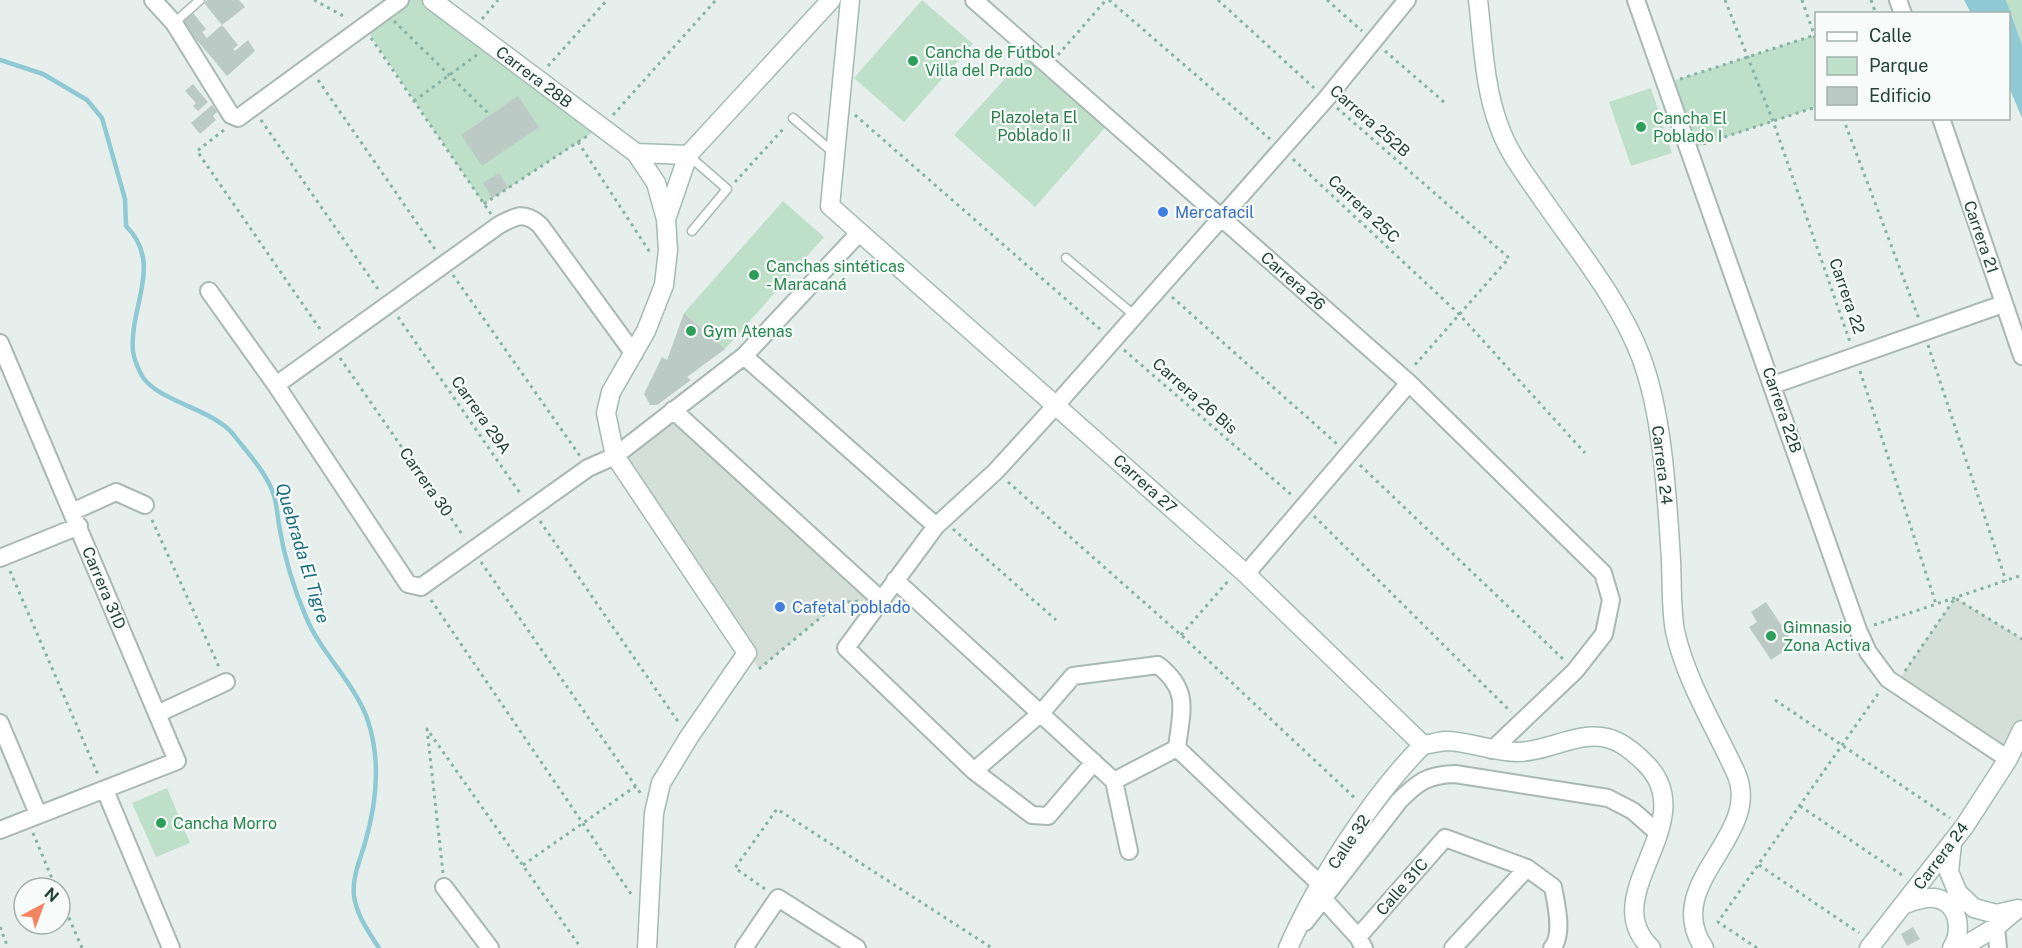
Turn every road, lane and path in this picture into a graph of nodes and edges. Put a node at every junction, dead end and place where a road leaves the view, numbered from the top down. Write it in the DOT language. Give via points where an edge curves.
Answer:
graph roads {
  1 [pos="153,0"];
  2 [pos="200,0"];
  3 [pos="314,0"];
  4 [pos="400,0"];
  5 [pos="432,0"];
  6 [pos="498,0"];
  7 [pos="607,0"];
  8 [pos="716,0"];
  9 [pos="831,0"];
  10 [pos="850,0"];
  11 [pos="974,0"];
  12 [pos="1108,0"];
  13 [pos="1218,0"];
  14 [pos="1407,0"];
  15 [pos="1478,0"];
  16 [pos="1636,0"];
  17 [pos="1725,0"];
  18 [pos="1802,0"];
  19 [pos="384,12"];
  20 [pos="174,22"];
  21 [pos="363,27"];
  22 [pos="472,30"];
  23 [pos="1815,35"];
  24 [pos="491,44"];
  25 [pos="1746,57"];
  26 [pos="1048,66"];
  27 [pos="449,75"];
  28 [pos="537,78"];
  29 [pos="1664,84"];
  30 [pos="1326,99"];
  31 [pos="414,100"];
  32 [pos="840,102"];
  33 [pos="1815,107"];
  34 [pos="253,108"];
  35 [pos="490,115"];
  36 [pos="238,118"];
  37 [pos="793,118"];
  38 [pos="1942,120"];
  39 [pos="1773,121"];
  40 [pos="601,128"];
  41 [pos="578,142"];
  42 [pos="1282,149"];
  43 [pos="1690,149"];
  44 [pos="636,153"];
  45 [pos="835,154"];
  46 [pos="688,155"];
  47 [pos="727,189"];
  48 [pos="1220,217"];
  49 [pos="666,219"];
  50 [pos="692,231"];
  51 [pos="860,232"];
  52 [pos="1066,258"];
  53 [pos="665,276"];
  54 [pos="1159,286"];
  55 [pos="208,291"];
  56 [pos="388,303"];
  57 [pos="2004,304"];
  58 [pos="1458,313"];
  59 [pos="1134,315"];
  60 [pos="1112,339"];
  61 [pos="0,343"];
  62 [pos="330,344"];
  63 [pos="634,354"];
  64 [pos="744,356"];
  65 [pos="2022,356"];
  66 [pos="1855,357"];
  67 [pos="1407,380"];
  68 [pos="276,385"];
  69 [pos="1773,385"];
  70 [pos="1057,404"];
  71 [pos="674,410"];
  72 [pos="1585,453"];
  73 [pos="1348,454"];
  74 [pos="615,456"];
  75 [pos="996,471"];
  76 [pos="144,504"];
  77 [pos="1304,506"];
  78 [pos="530,507"];
  79 [pos="76,519"];
  80 [pos="940,523"];
  81 [pos="472,549"];
  82 [pos="2,558"];
  83 [pos="1243,571"];
  84 [pos="2022,575"];
  85 [pos="895,580"];
  86 [pos="421,586"];
  87 [pos="1955,598"];
  88 [pos="880,599"];
  89 [pos="1936,604"];
  90 [pos="1056,620"];
  91 [pos="1858,630"];
  92 [pos="1181,635"];
  93 [pos="2022,639"];
  94 [pos="759,669"];
  95 [pos="1575,671"];
  96 [pos="226,682"];
  97 [pos="1892,682"];
  98 [pos="1775,700"];
  99 [pos="1041,713"];
  100 [pos="157,714"];
  101 [pos="1521,722"];
  102 [pos="0,723"];
  103 [pos="2022,730"];
  104 [pos="688,736"];
  105 [pos="1422,745"];
  106 [pos="1842,746"];
  107 [pos="1178,748"];
  108 [pos="1492,750"];
  109 [pos="2008,759"];
  110 [pos="1094,762"];
  111 [pos="974,771"];
  112 [pos="1114,781"];
  113 [pos="636,786"];
  114 [pos="105,790"];
  115 [pos="1800,806"];
  116 [pos="1369,812"];
  117 [pos="654,813"];
  118 [pos="32,816"];
  119 [pos="582,824"];
  120 [pos="1964,827"];
  121 [pos="0,830"];
  122 [pos="1658,833"];
  123 [pos="1952,843"];
  124 [pos="1129,851"];
  125 [pos="1759,865"];
  126 [pos="523,866"];
  127 [pos="1527,868"];
  128 [pos="52,876"];
  129 [pos="1918,886"];
  130 [pos="444,887"];
  131 [pos="1321,892"];
  132 [pos="778,898"];
  133 [pos="1905,904"];
  134 [pos="2020,907"];
  135 [pos="649,918"];
  136 [pos="72,925"];
  137 [pos="0,927"];
  138 [pos="1996,927"];
  139 [pos="1290,942"];
  140 [pos="1361,942"];
  141 [pos="1872,946"];
  142 [pos="8,948"];
  143 [pos="82,948"];
  144 [pos="171,948"];
  145 [pos="490,948"];
  146 [pos="581,948"];
  147 [pos="647,948"];
  148 [pos="744,948"];
  149 [pos="857,948"];
  150 [pos="992,948"];
  151 [pos="1453,948"];
  152 [pos="1552,948"];
  153 [pos="1651,948"];
  154 [pos="1704,948"];
  155 [pos="1757,948"];
  156 [pos="1952,948"];
  157 [pos="1961,948"];
  158 [pos="1998,948"];
  1 -- 20 [label="street"];
  2 -- 20 [label="lane"];
  3 -- 21 [label="path"];
  4 -- 19 [label="street"];
  5 -- 22 [label="main road, Carrera 28B"];
  6 -- 22 [label="path"];
  7 -- 28 [label="path"];
  8 -- 40 [label="path"];
  9 -- 46 [label="main road"];
  10 -- 32 [label="main road"];
  11 -- 26 [label="street, Carrera 26"];
  12 -- 26 [label="path"];
  12 -- 42 [label="path, Carrera 25C"];
  13 -- 30 [label="path, Carrera 252B"];
  14 -- 30 [label="street"];
  15 -- 154 [label="main road, Carrera 24" via="1489,92 1499,126 1514,159 1622,315 1648,378 1668,510 1675,630 1684,661 1738,776 1740,802 1728,838 1695,893 1695,929"];
  16 -- 29 [label="street, Carrera 22B"];
  17 -- 25 [label="path, Carrera 22"];
  18 -- 23 [label="path"];
  19 -- 21 [label="street"];
  19 -- 27 [label="path"];
  20 -- 36 [label="street" via="231,115"];
  21 -- 31 [label="path"];
  21 -- 34 [label="street"];
  22 -- 24 [label="main road, Carrera 28B"];
  23 -- 25 [label="path"];
  24 -- 27 [label="path"];
  24 -- 28 [label="main road, Carrera 28B"];
  25 -- 29 [label="path"];
  25 -- 39 [label="path, Carrera 22"];
  26 -- 48 [label="street, Carrera 26"];
  27 -- 31 [label="path"];
  27 -- 35 [label="path"];
  28 -- 40 [label="main road, Carrera 28B"];
  29 -- 43 [label="street, Carrera 22B"];
  30 -- 42 [label="street"];
  30 -- 58 [label="path, Carrera 252B" via="1509,258"];
  31 -- 41 [label="path" via="484,204"];
  32 -- 45 [label="main road"];
  32 -- 60 [label="path, Carrera 26 Bis"];
  33 -- 39 [label="path"];
  34 -- 36 [label="street"];
  34 -- 56 [label="path, Carrera 29A"];
  36 -- 62 [label="path, Carrera 30" via="197,151"];
  37 -- 45 [label="lane"];
  37 -- 47 [label="path"];
  38 -- 57 [label="street, Carrera 21"];
  39 -- 43 [label="path"];
  39 -- 66 [label="path, Carrera 22"];
  40 -- 41 [label="path"];
  40 -- 44 [label="main road, Carrera 28B"];
  41 -- 53 [label="path"];
  42 -- 48 [label="street"];
  42 -- 58 [label="path, Carrera 25C"];
  43 -- 69 [label="street, Carrera 22B"];
  44 -- 46 [label="main road"];
  44 -- 49 [label="main road, Carrera 28B" via="656,183"];
  45 -- 51 [label="main road, Carrera 27" via="830,206"];
  46 -- 47 [label="lane"];
  46 -- 49 [label="main road"];
  47 -- 50 [label="lane"];
  48 -- 54 [label="street"];
  48 -- 67 [label="street, Carrera 26"];
  49 -- 53 [label="main road"];
  51 -- 64 [label="street"];
  51 -- 70 [label="main road, Carrera 27"];
  52 -- 59 [label="lane"];
  53 -- 63 [label="main road"];
  54 -- 59 [label="street"];
  54 -- 73 [label="path"];
  55 -- 68 [label="street"];
  56 -- 62 [label="street"];
  56 -- 63 [label="street" via="499,225 518,215 530,216"];
  56 -- 78 [label="path, Carrera 29A"];
  57 -- 65 [label="street, Carrera 21"];
  57 -- 66 [label="street"];
  58 -- 67 [label="path"];
  58 -- 72 [label="path, Carrera 25C"];
  59 -- 60 [label="street"];
  60 -- 70 [label="street"];
  60 -- 77 [label="path, Carrera 26 Bis"];
  61 -- 79 [label="street, Carrera 31D"];
  62 -- 68 [label="street"];
  62 -- 81 [label="path, Carrera 30"];
  63 -- 74 [label="main road" via="611,392 606,413"];
  64 -- 71 [label="street"];
  64 -- 80 [label="street"];
  66 -- 69 [label="street"];
  66 -- 89 [label="path, Carrera 22"];
  67 -- 73 [label="street"];
  67 -- 95 [label="street, Carrera 26" via="1603,573 1611,600 1604,634"];
  68 -- 86 [label="street" via="408,584"];
  69 -- 91 [label="street, Carrera 22B"];
  70 -- 75 [label="street"];
  70 -- 83 [label="main road, Carrera 27"];
  71 -- 74 [label="street"];
  71 -- 88 [label="street"];
  73 -- 77 [label="street"];
  73 -- 95 [label="path"];
  74 -- 78 [label="street" via="588,468"];
  74 -- 104 [label="main road" via="747,653"];
  75 -- 80 [label="street"];
  75 -- 92 [label="path"];
  76 -- 79 [label="street" via="116,492"];
  76 -- 96 [label="path"];
  77 -- 83 [label="street"];
  77 -- 101 [label="path, Carrera 26 Bis"];
  78 -- 81 [label="street"];
  78 -- 104 [label="path, Carrera 29A"];
  79 -- 82 [label="street"];
  79 -- 100 [label="street, Carrera 31D"];
  80 -- 85 [label="street"];
  80 -- 90 [label="path"];
  81 -- 86 [label="street"];
  81 -- 113 [label="path, Carrera 30"];
  82 -- 114 [label="path"];
  83 -- 92 [label="path"];
  83 -- 105 [label="main road, Carrera 27"];
  84 -- 87 [label="path"];
  85 -- 88 [label="street"];
  85 -- 99 [label="street"];
  86 -- 119 [label="path"];
  87 -- 89 [label="path"];
  87 -- 93 [label="path"];
  87 -- 97 [label="path"];
  88 -- 94 [label="path" via="838,603"];
  88 -- 111 [label="street" via="846,648"];
  89 -- 91 [label="path"];
  91 -- 97 [label="street, Carrera 22B" via="1868,652"];
  92 -- 116 [label="path"];
  95 -- 101 [label="street"];
  96 -- 100 [label="street"];
  97 -- 106 [label="path"];
  97 -- 109 [label="street, Carrera 22B"];
  98 -- 106 [label="path"];
  99 -- 107 [label="street" via="1073,676 1158,665 1175,678 1182,700"];
  99 -- 110 [label="street"];
  99 -- 111 [label="street"];
  100 -- 114 [label="street, Carrera 31D" via="177,761"];
  101 -- 108 [label="street"];
  102 -- 118 [label="street"];
  103 -- 109 [label="main road, Carrera 24"];
  104 -- 117 [label="main road" via="661,783"];
  105 -- 108 [label="main road" via="1447,741"];
  105 -- 116 [label="main road, Calle 32"];
  106 -- 115 [label="path"];
  106 -- 120 [label="path"];
  107 -- 112 [label="street"];
  107 -- 131 [label="street"];
  108 -- 122 [label="main road" via="1537,751 1580,737 1607,738 1634,752 1659,779 1664,793"];
  109 -- 120 [label="main road, Carrera 24"];
  110 -- 111 [label="street" via="1048,816 1032,815"];
  110 -- 112 [label="street"];
  112 -- 124 [label="street"];
  113 -- 117 [label="path, Carrera 30"];
  113 -- 119 [label="path"];
  114 -- 118 [label="street"];
  114 -- 144 [label="street"];
  115 -- 125 [label="path"];
  115 -- 129 [label="path"];
  116 -- 131 [label="main road, Calle 32"];
  117 -- 135 [label="main road"];
  118 -- 121 [label="street"];
  118 -- 128 [label="path"];
  119 -- 126 [label="path"];
  119 -- 135 [label="path"];
  120 -- 123 [label="main road, Carrera 24"];
  122 -- 131 [label="street" via="1633,811 1608,798 1455,774 1436,775 1416,783"];
  122 -- 153 [label="main road" via="1634,898 1636,921"];
  123 -- 129 [label="main road, Carrera 24"];
  123 -- 134 [label="main road" via="1949,872 1958,893 1974,908 1996,914"];
  125 -- 141 [label="path"];
  125 -- 155 [label="path" via="1718,922"];
  126 -- 130 [label="path" via="427,729"];
  126 -- 146 [label="path"];
  127 -- 140 [label="street, Calle 31C" via="1445,838"];
  127 -- 151 [label="street"];
  127 -- 152 [label="street" via="1553,887 1558,909 1556,943"];
  129 -- 133 [label="main road, Carrera 24"];
  130 -- 145 [label="street"];
  131 -- 139 [label="main road, Calle 32"];
  131 -- 140 [label="street"];
  132 -- 148 [label="street"];
  132 -- 149 [label="street"];
  132 -- 150 [label="path" via="735,868 777,809"];
  133 -- 141 [label="main road, Carrera 24"];
  133 -- 156 [label="main road" via="1935,898 1947,903 1956,914 1959,927"];
  134 -- 138 [label="main road"];
  135 -- 147 [label="main road"];
  136 -- 143 [label="path"];
  137 -- 142 [label="path"];
  138 -- 157 [label="main road"];
  138 -- 158 [label="street"];
}
